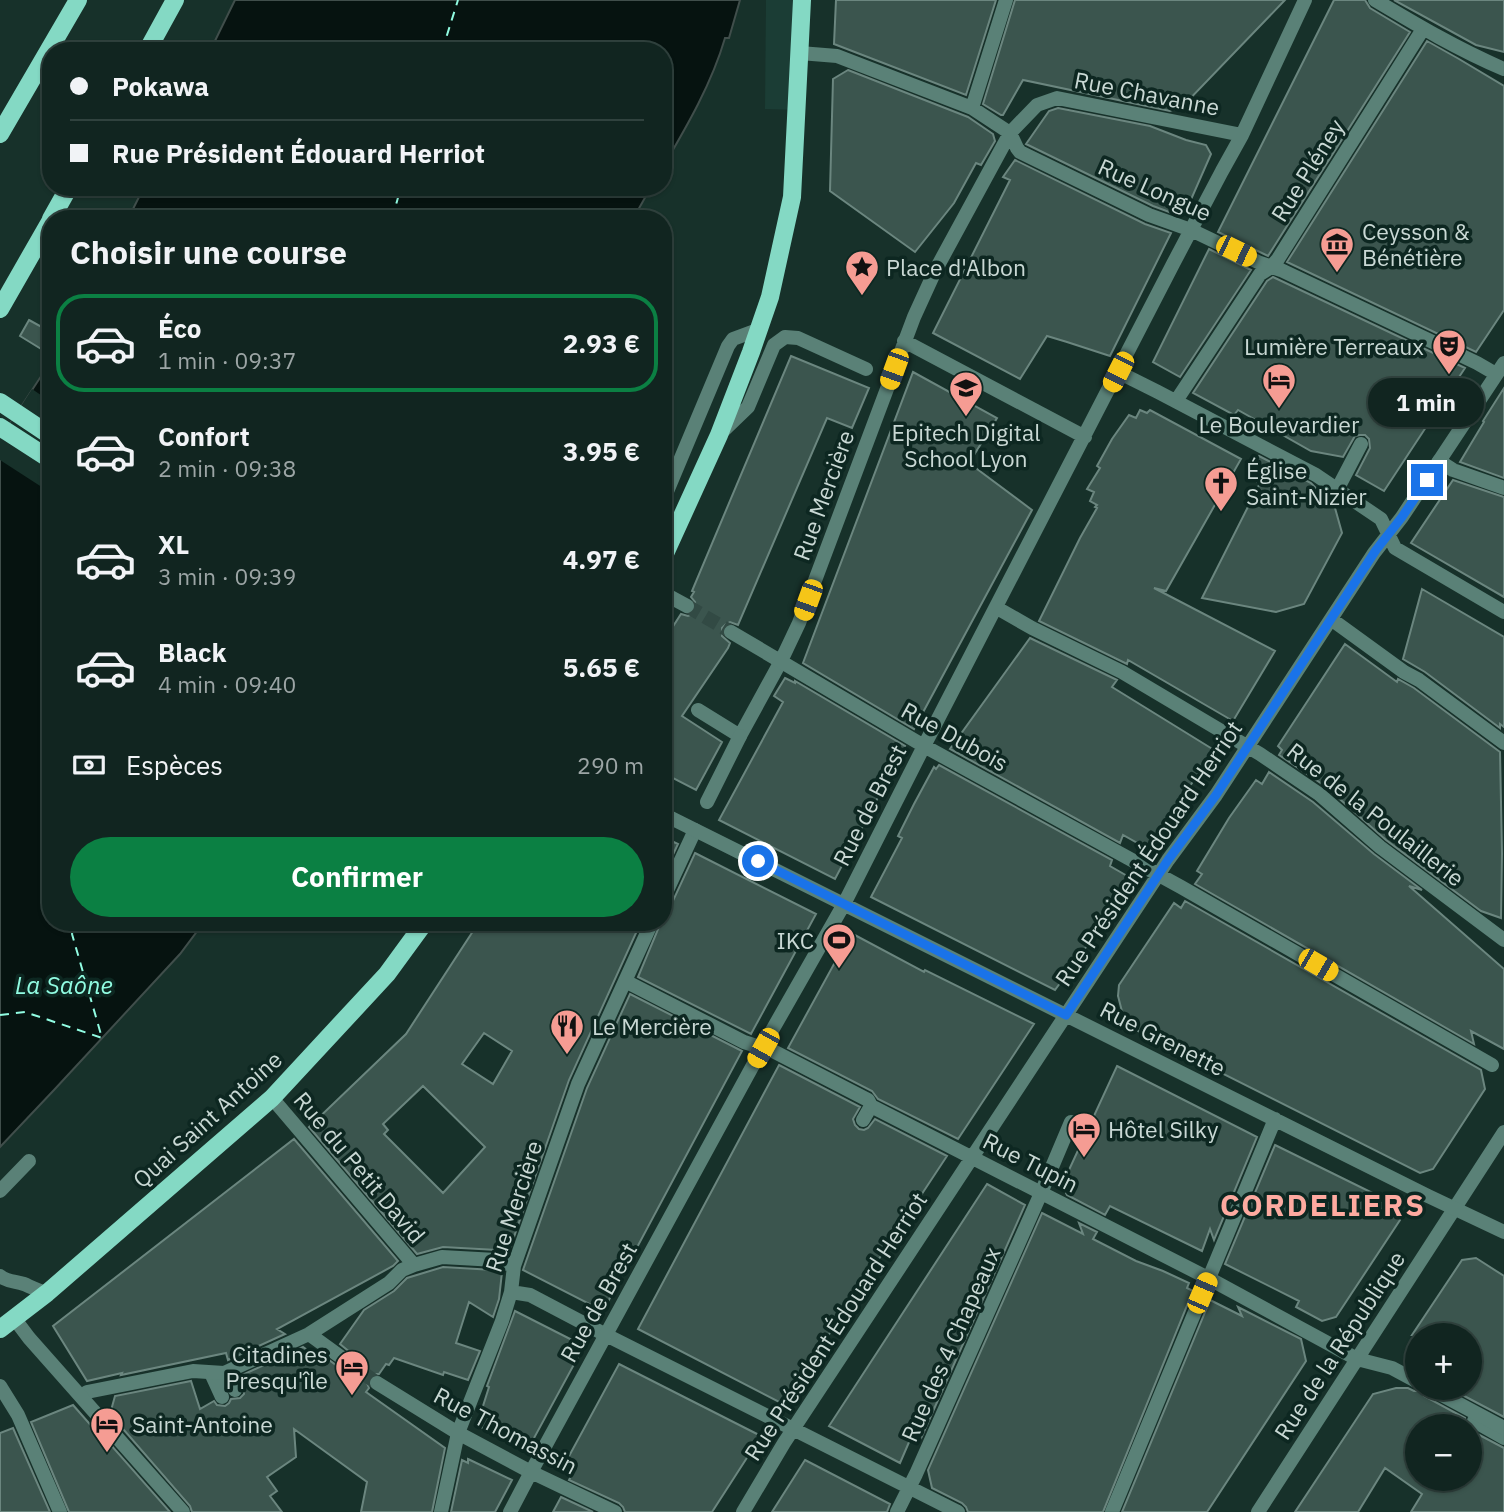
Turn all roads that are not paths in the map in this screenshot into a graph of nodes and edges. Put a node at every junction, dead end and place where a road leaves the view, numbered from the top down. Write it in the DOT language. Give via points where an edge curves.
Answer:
graph roads {
  1 [pos="78,0"];
  2 [pos="175,0"];
  3 [pos="802,0"];
  4 [pos="1006,0"];
  5 [pos="1305,0"];
  6 [pos="1375,0"];
  7 [pos="1423,29"];
  8 [pos="54,42"];
  9 [pos="151,42"];
  10 [pos="800,52"];
  11 [pos="42,62"];
  12 [pos="1504,69"];
  13 [pos="972,108"];
  14 [pos="1010,133"];
  15 [pos="0,134"];
  16 [pos="1242,135"];
  17 [pos="1191,230"];
  18 [pos="42,235"];
  19 [pos="1271,267"];
  20 [pos="0,309"];
  21 [pos="760,328"];
  22 [pos="904,341"];
  23 [pos="866,369"];
  24 [pos="1500,369"];
  25 [pos="1118,372"];
  26 [pos="713,381"];
  27 [pos="1176,401"];
  28 [pos="0,402"];
  29 [pos="729,408"];
  30 [pos="3,428"];
  31 [pos="42,430"];
  32 [pos="719,435"];
  33 [pos="1085,436"];
  34 [pos="1361,444"];
  35 [pos="42,454"];
  36 [pos="1439,461"];
  37 [pos="672,480"];
  38 [pos="1338,488"];
  39 [pos="1504,488"];
  40 [pos="1389,535"];
  41 [pos="672,538"];
  42 [pos="672,598"];
  43 [pos="687,606"];
  44 [pos="996,608"];
  45 [pos="1504,612"];
  46 [pos="1331,619"];
  47 [pos="731,632"];
  48 [pos="781,660"];
  49 [pos="698,710"];
  50 [pos="735,733"];
  51 [pos="1504,743"];
  52 [pos="924,746"];
  53 [pos="1248,746"];
  54 [pos="707,802"];
  55 [pos="672,818"];
  56 [pos="695,830"];
  57 [pos="1159,874"];
  58 [pos="672,880"];
  59 [pos="844,904"];
  60 [pos="418,931"];
  61 [pos="648,931"];
  62 [pos="1504,940"];
  63 [pos="625,981"];
  64 [pos="1066,1015"];
  65 [pos="763,1048"];
  66 [pos="1498,1067"];
  67 [pos="272,1098"];
  68 [pos="871,1106"];
  69 [pos="1275,1119"];
  70 [pos="863,1120"];
  71 [pos="1071,1122"];
  72 [pos="1504,1132"];
  73 [pos="972,1157"];
  74 [pos="29,1161"];
  75 [pos="0,1191"];
  76 [pos="1041,1193"];
  77 [pos="1455,1209"];
  78 [pos="1504,1232"];
  79 [pos="414,1265"];
  80 [pos="514,1266"];
  81 [pos="0,1276"];
  82 [pos="1208,1278"];
  83 [pos="511,1292"];
  84 [pos="47,1293"];
  85 [pos="7,1324"];
  86 [pos="309,1334"];
  87 [pos="606,1335"];
  88 [pos="1357,1359"];
  89 [pos="349,1363"];
  90 [pos="218,1373"];
  91 [pos="1405,1375"];
  92 [pos="377,1383"];
  93 [pos="0,1386"];
  94 [pos="229,1394"];
  95 [pos="82,1397"];
  96 [pos="1452,1400"];
  97 [pos="1482,1426"];
  98 [pos="1504,1427"];
  99 [pos="793,1430"];
  100 [pos="457,1433"];
  101 [pos="1504,1438"];
  102 [pos="531,1472"];
  103 [pos="910,1488"];
  104 [pos="60,1512"];
  105 [pos="183,1512"];
  106 [pos="441,1512"];
  107 [pos="510,1512"];
  108 [pos="615,1512"];
  109 [pos="743,1512"];
  110 [pos="897,1512"];
  111 [pos="958,1512"];
  112 [pos="1111,1512"];
  113 [pos="1258,1512"];
  1 -- 8 [label="main road"];
  2 -- 9 [label="main road"];
  3 -- 10 [label="main road"];
  4 -- 13 [label="street"];
  5 -- 16 [label="street, Rue de Brest"];
  6 -- 7 [label="street"];
  7 -- 12 [label="street"];
  7 -- 19 [label="street, Rue Pléney"];
  10 -- 13 [label="street, Rue Longue" via="837,56"];
  10 -- 21 [label="main road" via="793,191"];
  11 -- 15 [label="main road"];
  13 -- 14 [label="street, Rue Longue"];
  14 -- 16 [label="street, Rue Chavanne" via="1037,105 1057,98"];
  14 -- 17 [label="street, Rue Longue" via="1020,152 1149,215"];
  14 -- 22 [label="street, Rue Chavanne" via="932,277"];
  16 -- 17 [label="street, Rue de Brest"];
  17 -- 19 [label="street, Rue Longue"];
  17 -- 25 [label="street, Rue de Brest"];
  18 -- 20 [label="main road"];
  19 -- 24 [label="street, Rue Longue" via="1477,363"];
  19 -- 27 [label="street, Rue Pléney" via="1260,274"];
  21 -- 26 [label="street" via="733,339"];
  21 -- 29 [label="main road"];
  22 -- 33 [label="street"];
  22 -- 48 [label="street, Rue Mercière" via="799,624"];
  23 -- 32 [label="street" via="798,338 785,337 774,345 748,407"];
  24 -- 36 [label="street, Rue Président Édouard Herriot"];
  25 -- 27 [label="street"];
  25 -- 33 [label="street, Rue de Brest"];
  26 -- 29 [label="street"];
  26 -- 37 [label="street"];
  27 -- 38 [label="street"];
  28 -- 31 [label="main road"];
  29 -- 32 [label="main road"];
  30 -- 35 [label="main road"];
  32 -- 41 [label="main road"];
  33 -- 44 [label="street, Rue de Brest"];
  34 -- 38 [label="street"];
  36 -- 39 [label="street"];
  36 -- 40 [label="street, Rue Président Édouard Herriot"];
  38 -- 40 [label="street" via="1381,519"];
  40 -- 45 [label="street" via="1395,548"];
  40 -- 46 [label="street, Rue Président Édouard Herriot"];
  42 -- 43 [label="street"];
  44 -- 52 [label="street, Rue de Brest"];
  44 -- 53 [label="street, Rue de la Poulaillerie" via="1122,672"];
  46 -- 51 [label="street"];
  46 -- 53 [label="street, Rue Président Édouard Herriot"];
  47 -- 48 [label="street, Rue Dubois"];
  48 -- 50 [label="street, Rue Mercière"];
  48 -- 52 [label="street, Rue Dubois"];
  49 -- 50 [label="street"];
  50 -- 54 [label="street, Rue Mercière"];
  52 -- 57 [label="street, Rue Dubois"];
  52 -- 59 [label="street, Rue de Brest"];
  53 -- 57 [label="street, Rue Président Édouard Herriot"];
  53 -- 62 [label="street, Rue de la Poulaillerie" via="1319,794 1380,847"];
  55 -- 56 [label="street, Rue Grenette"];
  56 -- 58 [label="street"];
  56 -- 59 [label="street, Rue Grenette"];
  57 -- 64 [label="street, Rue Président Édouard Herriot"];
  57 -- 66 [label="street, Rue Dubois"];
  59 -- 64 [label="street, Rue Grenette"];
  59 -- 65 [label="street, Rue de Brest"];
  60 -- 67 [label="main road, Quai Saint Antoine" via="387,974"];
  61 -- 63 [label="street, Rue Mercière"];
  63 -- 65 [label="street, Rue Tupin"];
  63 -- 80 [label="street, Rue Mercière" via="578,1084"];
  64 -- 69 [label="street, Rue Grenette"];
  64 -- 73 [label="street, Rue Président Édouard Herriot"];
  65 -- 68 [label="street, Rue Tupin" via="868,1100"];
  65 -- 87 [label="street, Rue de Brest"];
  67 -- 79 [label="street, Rue du Petit David"];
  67 -- 84 [label="main road, Quai Saint Antoine"];
  68 -- 70 [label="street"];
  68 -- 73 [label="street, Rue Tupin"];
  69 -- 77 [label="street, Rue Grenette"];
  69 -- 82 [label="street"];
  71 -- 76 [label="street, Rue des 4 Chapeaux"];
  72 -- 77 [label="street, Rue de la République"];
  73 -- 76 [label="street, Rue Tupin"];
  73 -- 99 [label="street, Rue Président Édouard Herriot"];
  74 -- 75 [label="street"];
  76 -- 82 [label="street, Rue Tupin"];
  76 -- 103 [label="street, Rue des 4 Chapeaux"];
  77 -- 78 [label="street, Rue Grenette"];
  77 -- 88 [label="street, Rue de la République"];
  79 -- 80 [label="street" via="442,1257 496,1260"];
  79 -- 86 [label="street"];
  80 -- 83 [label="street, Rue Mercière"];
  81 -- 84 [label="street"];
  82 -- 88 [label="street, Rue Tupin"];
  82 -- 112 [label="street"];
  83 -- 87 [label="street" via="530,1295"];
  83 -- 100 [label="street, Rue Mercière"];
  84 -- 85 [label="main road, Quai Saint Antoine"];
  85 -- 95 [label="street" via="29,1338"];
  86 -- 89 [label="street"];
  86 -- 90 [label="street"];
  87 -- 99 [label="street"];
  87 -- 102 [label="street, Rue de Brest"];
  88 -- 91 [label="street, Rue Tupin"];
  88 -- 113 [label="street, Rue de la République"];
  90 -- 94 [label="street"];
  90 -- 95 [label="street" via="193,1371 91,1391"];
  92 -- 100 [label="street, Rue Thomassin"];
  93 -- 104 [label="street" via="18,1415"];
  95 -- 105 [label="street"];
  96 -- 98 [label="street"];
  97 -- 101 [label="street"];
  99 -- 103 [label="street"];
  99 -- 109 [label="street, Rue Président Édouard Herriot"];
  100 -- 102 [label="street, Rue Thomassin"];
  100 -- 106 [label="street, Rue Mercière"];
  102 -- 107 [label="street, Rue de Brest"];
  102 -- 108 [label="street, Rue Thomassin"];
  103 -- 110 [label="street, Rue des 4 Chapeaux"];
  103 -- 111 [label="street"];
}
